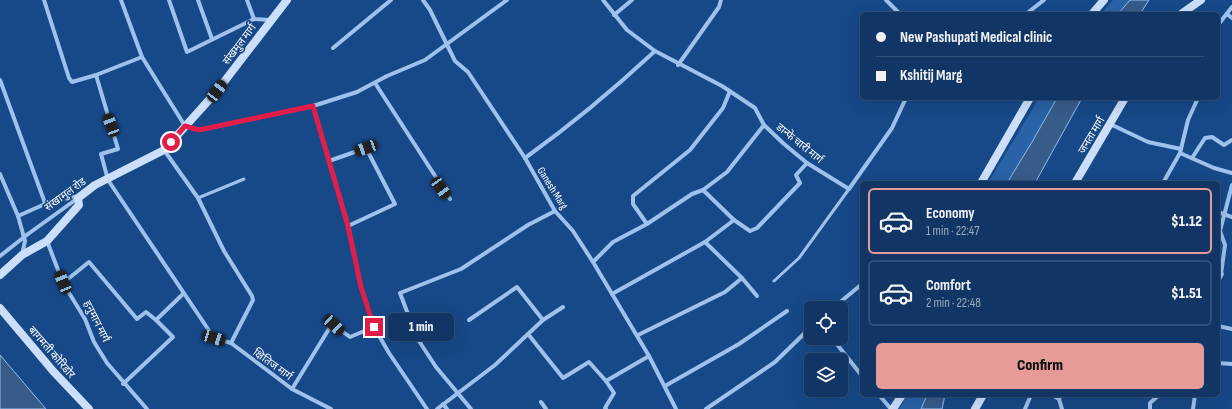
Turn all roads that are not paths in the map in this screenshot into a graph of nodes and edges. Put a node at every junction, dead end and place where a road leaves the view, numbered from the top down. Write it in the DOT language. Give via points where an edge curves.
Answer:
graph roads {
  1 [pos="44,0"];
  2 [pos="121,0"];
  3 [pos="169,0"];
  4 [pos="198,0"];
  5 [pos="247,0"];
  6 [pos="287,0"];
  7 [pos="391,0"];
  8 [pos="423,0"];
  9 [pos="507,0"];
  10 [pos="603,0"];
  11 [pos="632,0"];
  12 [pos="721,0"];
  13 [pos="887,0"];
  14 [pos="1044,0"];
  15 [pos="1104,0"];
  16 [pos="1201,0"];
  17 [pos="1232,7"];
  18 [pos="898,12"];
  19 [pos="1029,12"];
  20 [pos="1094,12"];
  21 [pos="1184,12"];
  22 [pos="1227,14"];
  23 [pos="614,15"];
  24 [pos="1232,18"];
  25 [pos="254,19"];
  26 [pos="271,20"];
  27 [pos="1220,23"];
  28 [pos="212,40"];
  29 [pos="447,42"];
  30 [pos="333,48"];
  31 [pos="655,51"];
  32 [pos="142,58"];
  33 [pos="678,65"];
  34 [pos="96,76"];
  35 [pos="0,80"];
  36 [pos="375,83"];
  37 [pos="730,91"];
  38 [pos="905,100"];
  39 [pos="1029,100"];
  40 [pos="1124,100"];
  41 [pos="1197,100"];
  42 [pos="313,106"];
  43 [pos="1110,124"];
  44 [pos="764,125"];
  45 [pos="185,126"];
  46 [pos="1232,140"];
  47 [pos="164,150"];
  48 [pos="1181,151"];
  49 [pos="525,158"];
  50 [pos="1192,158"];
  51 [pos="329,161"];
  52 [pos="806,163"];
  53 [pos="1232,173"];
  54 [pos="0,174"];
  55 [pos="117,174"];
  56 [pos="244,179"];
  57 [pos="108,180"];
  58 [pos="982,181"];
  59 [pos="1076,181"];
  60 [pos="1163,181"];
  61 [pos="1232,185"];
  62 [pos="849,189"];
  63 [pos="703,190"];
  64 [pos="78,198"];
  65 [pos="198,198"];
  66 [pos="450,199"];
  67 [pos="45,203"];
  68 [pos="555,210"];
  69 [pos="1220,213"];
  70 [pos="1224,214"];
  71 [pos="18,216"];
  72 [pos="1232,217"];
  73 [pos="734,220"];
  74 [pos="647,224"];
  75 [pos="348,226"];
  76 [pos="1220,230"];
  77 [pos="1220,230"];
  78 [pos="47,241"];
  79 [pos="705,242"];
  80 [pos="22,255"];
  81 [pos="0,256"];
  82 [pos="593,262"];
  83 [pos="0,275"];
  84 [pos="1220,276"];
  85 [pos="742,278"];
  86 [pos="774,281"];
  87 [pos="63,282"];
  88 [pos="860,286"];
  89 [pos="183,294"];
  90 [pos="612,294"];
  91 [pos="757,296"];
  92 [pos="841,301"];
  93 [pos="562,307"];
  94 [pos="0,308"];
  95 [pos="786,310"];
  96 [pos="156,320"];
  97 [pos="469,320"];
  98 [pos="543,320"];
  99 [pos="1220,326"];
  100 [pos="374,327"];
  101 [pos="1232,329"];
  102 [pos="528,334"];
  103 [pos="804,334"];
  104 [pos="638,336"];
  105 [pos="230,343"];
  106 [pos="838,345"];
  107 [pos="649,356"];
  108 [pos="1220,363"];
  109 [pos="1232,364"];
  110 [pos="860,373"];
  111 [pos="606,380"];
  112 [pos="123,384"];
  113 [pos="665,386"];
  114 [pos="292,389"];
  115 [pos="457,394"];
  116 [pos="881,397"];
  117 [pos="901,397"];
  118 [pos="981,397"];
  119 [pos="1030,397"];
  120 [pos="1060,397"];
  121 [pos="1157,397"];
  122 [pos="1195,397"];
  123 [pos="541,402"];
  124 [pos="443,404"];
  125 [pos="89,409"];
  126 [pos="147,409"];
  127 [pos="331,409"];
  128 [pos="426,409"];
  129 [pos="437,409"];
  130 [pos="448,409"];
  131 [pos="471,409"];
  132 [pos="546,409"];
  133 [pos="606,409"];
  134 [pos="676,409"];
  135 [pos="706,409"];
  136 [pos="892,409"];
  137 [pos="975,409"];
  138 [pos="1025,409"];
  139 [pos="1062,409"];
  140 [pos="1150,409"];
  141 [pos="1193,409"];
  1 -- 34 [label="street" via="72,82"];
  2 -- 32 [label="street"];
  3 -- 28 [label="street" via="187,52"];
  4 -- 28 [label="street"];
  5 -- 25 [label="street"];
  6 -- 26 [label="main road, संखमुल मार्ग"];
  7 -- 30 [label="street"];
  8 -- 29 [label="street, Ganesh Marg"];
  9 -- 29 [label="street"];
  10 -- 23 [label="street, डान्फे चारी मार्ग"];
  11 -- 23 [label="street"];
  12 -- 33 [label="street" via="719,7"];
  13 -- 18 [label="street"];
  14 -- 19 [label="street"];
  15 -- 20 [label="main road"];
  16 -- 21 [label="main road"];
  17 -- 22 [label="street"];
  22 -- 24 [label="street"];
  22 -- 27 [label="street"];
  23 -- 31 [label="street, डान्फे चारी मार्ग" via="627,30"];
  25 -- 26 [label="street"];
  25 -- 28 [label="street"];
  26 -- 45 [label="main road, संखमुल मार्ग" via="217,91"];
  29 -- 36 [label="street" via="425,60"];
  29 -- 49 [label="street, Ganesh Marg" via="455,60 468,72"];
  31 -- 33 [label="street, डान्फे चारी मार्ग"];
  31 -- 49 [label="street" via="619,85"];
  32 -- 34 [label="street"];
  32 -- 45 [label="street"];
  33 -- 37 [label="street, डान्फे चारी मार्ग"];
  34 -- 57 [label="street, क्षितिज मार्ग" via="118,149 101,154"];
  35 -- 67 [label="street"];
  36 -- 42 [label="street" via="357,92"];
  36 -- 66 [label="street"];
  37 -- 44 [label="street, डान्फे चारी मार्ग" via="755,108"];
  37 -- 74 [label="street" via="723,108 690,150 633,196 633,204"];
  38 -- 62 [label="street" via="892,128"];
  39 -- 58 [label="main road"];
  40 -- 43 [label="main road, जनता मार्ग"];
  41 -- 48 [label="street" via="1188,120"];
  42 -- 45 [label="street" via="199,130"];
  42 -- 51 [label="street"];
  43 -- 48 [label="street" via="1148,142"];
  43 -- 59 [label="main road, जनता मार्ग"];
  44 -- 52 [label="street, डान्फे चारी मार्ग"];
  44 -- 63 [label="street" via="727,172"];
  45 -- 47 [label="main road, संखमुल मार्ग"];
  46 -- 50 [label="street" via="1224,145 1212,137 1205,138"];
  47 -- 55 [label="main road, संखमुल मार्ग"];
  47 -- 65 [label="street"];
  48 -- 50 [label="street"];
  48 -- 60 [label="street"];
  49 -- 68 [label="street, Ganesh Marg"];
  50 -- 53 [label="street"];
  51 -- 75 [label="street"];
  51 -- 75 [label="street" via="366,148 395,204"];
  52 -- 62 [label="street, डान्फे चारी मार्ग"];
  52 -- 73 [label="street" via="796,175 800,183 757,228 750,231"];
  54 -- 71 [label="street"];
  55 -- 57 [label="main road, संखामुल रोड"];
  56 -- 65 [label="lane"];
  57 -- 64 [label="main road, संखामुल रोड" via="95,185"];
  57 -- 89 [label="street, क्षितिज मार्ग"];
  61 -- 70 [label="street"];
  62 -- 86 [label="lane" via="799,258"];
  63 -- 73 [label="street"];
  63 -- 74 [label="street" via="692,194"];
  64 -- 67 [label="street" via="63,196"];
  64 -- 78 [label="main road" via="80,205"];
  64 -- 81 [label="street, संखामुल रोड, bridge"];
  65 -- 105 [label="street" via="224,251 253,300"];
  67 -- 71 [label="street"];
  68 -- 82 [label="street, Ganesh Marg" via="574,231"];
  68 -- 115 [label="street" via="461,269 400,293 417,338"];
  69 -- 70 [label="street"];
  70 -- 72 [label="street"];
  70 -- 76 [label="street"];
  71 -- 80 [label="street" via="25,241"];
  73 -- 79 [label="street"];
  74 -- 82 [label="street" via="614,242"];
  75 -- 100 [label="street" via="361,287"];
  77 -- 84 [label="street" via="1225,245"];
  78 -- 80 [label="main road"];
  78 -- 87 [label="street, हनुमान मार्ग"];
  79 -- 85 [label="street"];
  79 -- 90 [label="street"];
  80 -- 83 [label="main road"];
  82 -- 90 [label="street, Ganesh Marg"];
  85 -- 91 [label="street"];
  85 -- 104 [label="street" via="725,292"];
  87 -- 96 [label="street" via="89,262 137,318 146,312"];
  87 -- 112 [label="street, हनुमान मार्ग" via="85,319 94,342"];
  88 -- 92 [label="street"];
  89 -- 96 [label="street"];
  89 -- 105 [label="street, क्षितिज मार्ग" via="214,338"];
  90 -- 104 [label="street, Ganesh Marg"];
  93 -- 98 [label="street"];
  94 -- 125 [label="main road, बागमती कोरिडोर"];
  95 -- 113 [label="street" via="739,344"];
  96 -- 112 [label="street" via="173,337"];
  97 -- 98 [label="street" via="517,287"];
  98 -- 102 [label="street"];
  99 -- 101 [label="street"];
  100 -- 114 [label="street, क्षितिज मार्ग" via="347,337 332,324"];
  100 -- 128 [label="street" via="388,354"];
  102 -- 111 [label="street" via="563,378 589,362"];
  102 -- 115 [label="street" via="495,365"];
  103 -- 135 [label="street" via="775,362"];
  104 -- 107 [label="street, Ganesh Marg"];
  105 -- 114 [label="street, क्षितिज मार्ग"];
  106 -- 110 [label="street"];
  107 -- 111 [label="street"];
  107 -- 113 [label="street, Ganesh Marg"];
  108 -- 109 [label="street"];
  111 -- 133 [label="street" via="614,393"];
  112 -- 126 [label="street, हनुमान मार्ग"];
  113 -- 134 [label="street, Ganesh Marg"];
  114 -- 127 [label="street"];
  115 -- 124 [label="street"];
  115 -- 131 [label="street"];
  116 -- 136 [label="street"];
  117 -- 136 [label="main road"];
  118 -- 137 [label="main road"];
  119 -- 138 [label="street"];
  120 -- 139 [label="street"];
  121 -- 140 [label="street" via="1150,403"];
  122 -- 141 [label="street"];
  123 -- 132 [label="street"];
  124 -- 129 [label="street"];
  124 -- 130 [label="street"];
}
